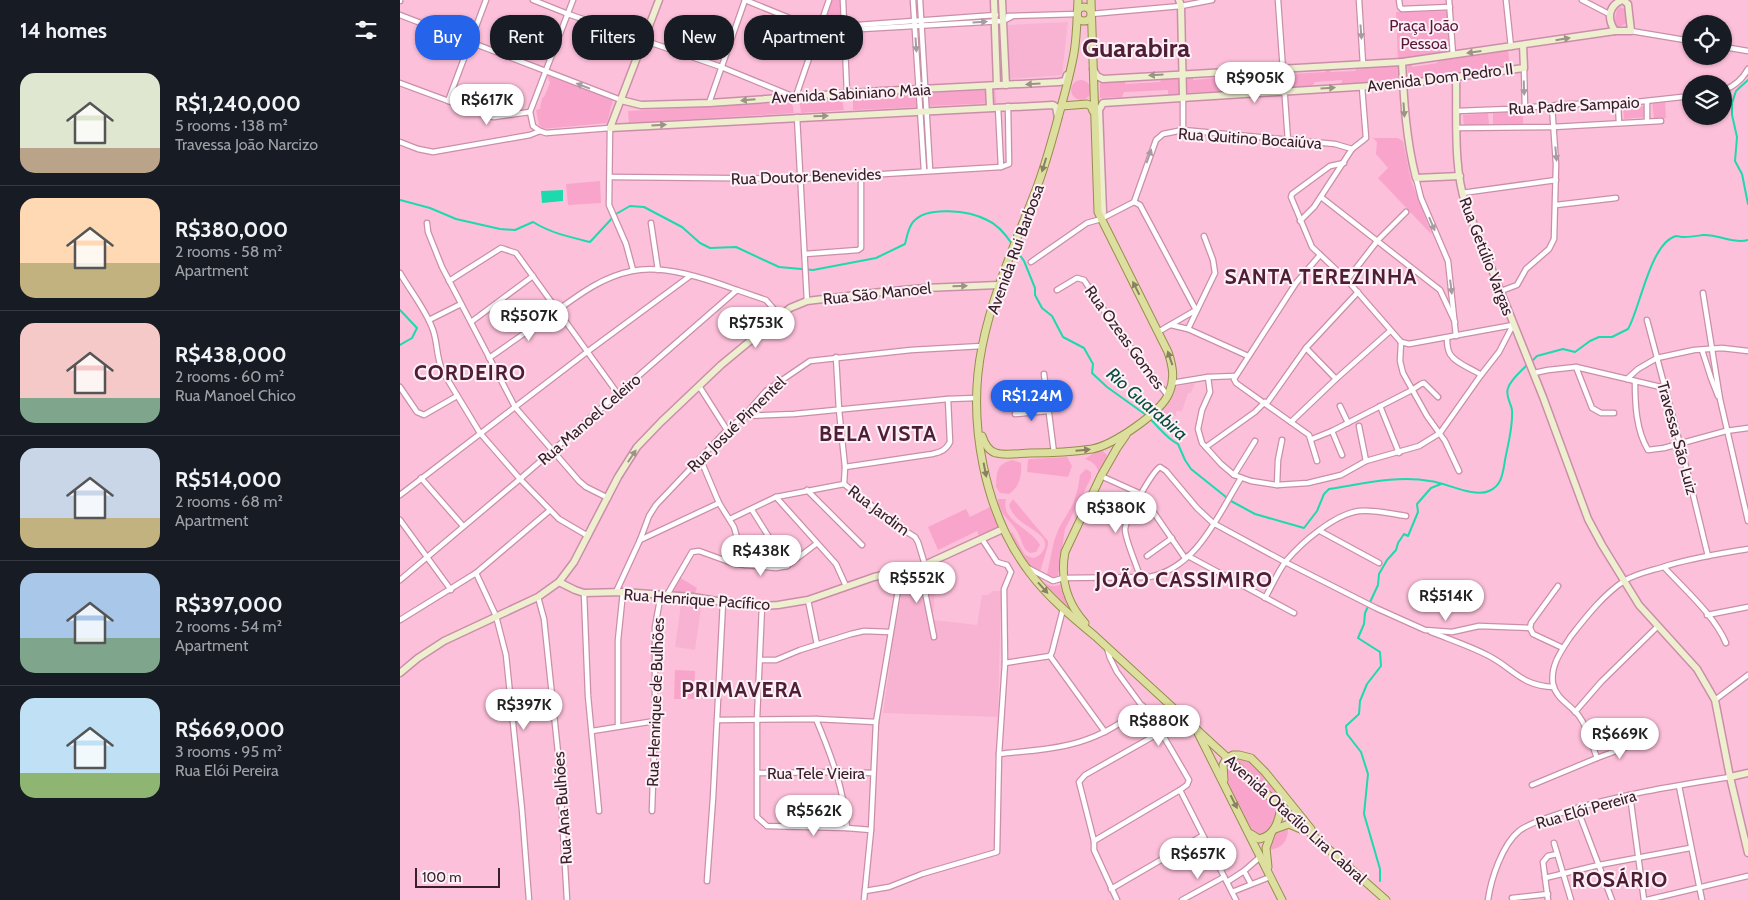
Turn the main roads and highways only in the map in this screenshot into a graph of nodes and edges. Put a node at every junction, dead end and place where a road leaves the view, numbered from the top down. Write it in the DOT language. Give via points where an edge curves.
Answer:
graph roads {
  1 [pos="659,0"];
  2 [pos="994,0"];
  3 [pos="1002,0"];
  4 [pos="1078,0"];
  5 [pos="1091,0"];
  6 [pos="1618,1"];
  7 [pos="1181,2"];
  8 [pos="1078,14"];
  9 [pos="1091,14"];
  10 [pos="999,18"];
  11 [pos="1614,31"];
  12 [pos="1523,45"];
  13 [pos="1402,62"];
  14 [pos="1071,66"];
  15 [pos="1092,66"];
  16 [pos="1183,74"];
  17 [pos="1456,78"];
  18 [pos="1403,84"];
  19 [pos="997,85"];
  20 [pos="1006,85"];
  21 [pos="989,86"];
  22 [pos="1183,97"];
  23 [pos="621,100"];
  24 [pos="1062,106"];
  25 [pos="990,107"];
  26 [pos="1094,112"];
  27 [pos="1058,118"];
  28 [pos="1460,176"];
  29 [pos="1101,218"];
  30 [pos="998,285"];
  31 [pos="979,428"];
  32 [pos="1134,428"];
  33 [pos="1104,445"];
  34 [pos="1112,456"];
  35 [pos="1003,529"];
  36 [pos="559,582"];
  37 [pos="1064,609"];
  38 [pos="1095,636"];
  39 [pos="400,673"];
  40 [pos="1195,728"];
  41 [pos="1228,757"];
  42 [pos="1748,773"];
  43 [pos="1730,777"];
  44 [pos="1225,785"];
  45 [pos="1281,807"];
  46 [pos="1247,828"];
  47 [pos="1273,830"];
  48 [pos="1318,840"];
  49 [pos="1748,853"];
  50 [pos="1269,875"];
  51 [pos="1282,900"];
  52 [pos="1386,900"];
  1 -- 23 [label="main road"];
  2 -- 10 [label="main road"];
  3 -- 10 [label="main road"];
  4 -- 8 [label="main road, Avenida Rui Barbosa"];
  5 -- 9 [label="main road"];
  6 -- 11 [label="main road" via="1609,14"];
  6 -- 11 [label="main road" via="1628,4 1631,31"];
  7 -- 16 [label="main road"];
  8 -- 9 [label="main road" via="1081,20 1086,21"];
  8 -- 14 [label="main road, Avenida Rui Barbosa"];
  9 -- 15 [label="main road"];
  10 -- 19 [label="main road"];
  10 -- 20 [label="main road"];
  12 -- 11 [label="main road, one-way"];
  12 -- 13 [label="main road, Avenida Dom Pedro II, one-way"];
  12 -- 17 [label="main road, Avenida Dom Pedro II" via="1524,68"];
  13 -- 16 [label="main road, Avenida Dom Pedro II"];
  13 -- 18 [label="main road"];
  14 -- 20 [label="main road, Avenida Sabiniano Maia, one-way" via="1064,81"];
  14 -- 24 [label="main road, Avenida Rui Barbosa"];
  16 -- 15 [label="main road, Avenida Dom Pedro II, one-way" via="1103,79 1097,76"];
  15 -- 26 [label="main road"];
  16 -- 22 [label="main road"];
  17 -- 18 [label="main road, Avenida Dom Pedro II"];
  17 -- 28 [label="main road, Rua Getúlio Vargas"];
  22 -- 18 [label="main road, Avenida Dom Pedro II, one-way"];
  18 -- 28 [label="main road, one-way" via="1406,128 1416,178"];
  19 -- 20 [label="main road, Avenida Sabiniano Maia"];
  19 -- 21 [label="main road, Avenida Sabiniano Maia"];
  21 -- 23 [label="main road, Avenida Sabiniano Maia, one-way" via="709,103 641,105"];
  21 -- 25 [label="main road"];
  22 -- 29 [label="main road, Avenida Dom Pedro II" via="1105,102 1100,105"];
  23 -- 25 [label="main road, Avenida Sabiniano Maia, one-way" via="610,128"];
  24 -- 26 [label="main road" via="1087,104"];
  24 -- 27 [label="main road, Avenida Rui Barbosa"];
  25 -- 27 [label="main road, Avenida Sabiniano Maia" via="1053,105"];
  26 -- 29 [label="main road" via="1098,212"];
  27 -- 30 [label="main road, Avenida Rui Barbosa, one-way" via="1043,170"];
  28 -- 43 [label="main road, Rua Getúlio Vargas" via="1462,192 1588,519 1639,605 1697,669 1714,700"];
  32 -- 29 [label="main road, one-way" via="1168,396 1173,373 1171,359"];
  30 -- 31 [label="main road, Avenida Rui Barbosa" via="982,346 976,398"];
  36 -- 30 [label="main road, Rua São Manoel, one-way" via="574,562 637,447 742,346 790,308 807,301 925,288"];
  31 -- 33 [label="main road, one-way" via="986,445 994,452 1054,453"];
  31 -- 35 [label="main road, Avenida Rui Barbosa, one-way" via="987,482"];
  32 -- 33 [label="main road"];
  32 -- 34 [label="main road, Avenida Otacílio Lira Cabral"];
  33 -- 34 [label="main road"];
  34 -- 38 [label="main road, Avenida Otacílio Lira Cabral" via="1065,552 1063,563 1067,594"];
  35 -- 36 [label="main road, Rua Henrique Pacífico" via="923,566 846,586 808,600 778,605 762,606 664,594 584,593"];
  35 -- 37 [label="main road, Avenida Rui Barbosa, one-way" via="1025,566"];
  36 -- 39 [label="main road, Rua São Manoel" via="538,597 444,641"];
  37 -- 38 [label="main road, Avenida Otacílio Lira Cabral"];
  38 -- 40 [label="main road, Avenida Otacílio Lira Cabral"];
  40 -- 41 [label="main road, Avenida Otacílio Lira Cabral"];
  40 -- 44 [label="main road"];
  41 -- 44 [label="main road" via="1223,765"];
  41 -- 45 [label="main road, Avenida Otacílio Lira Cabral"];
  41 -- 48 [label="main road" via="1244,755 1255,762 1293,805"];
  42 -- 43 [label="main road"];
  43 -- 49 [label="main road, Rua Getúlio Vargas"];
  44 -- 46 [label="main road, one-way"];
  45 -- 47 [label="main road"];
  45 -- 48 [label="main road, Avenida Otacílio Lira Cabral"];
  46 -- 47 [label="main road" via="1259,839"];
  46 -- 50 [label="main road"];
  47 -- 48 [label="main road" via="1294,825"];
  47 -- 50 [label="main road" via="1266,848"];
  48 -- 52 [label="main road, Avenida Otacílio Lira Cabral"];
  50 -- 51 [label="main road"];
}
